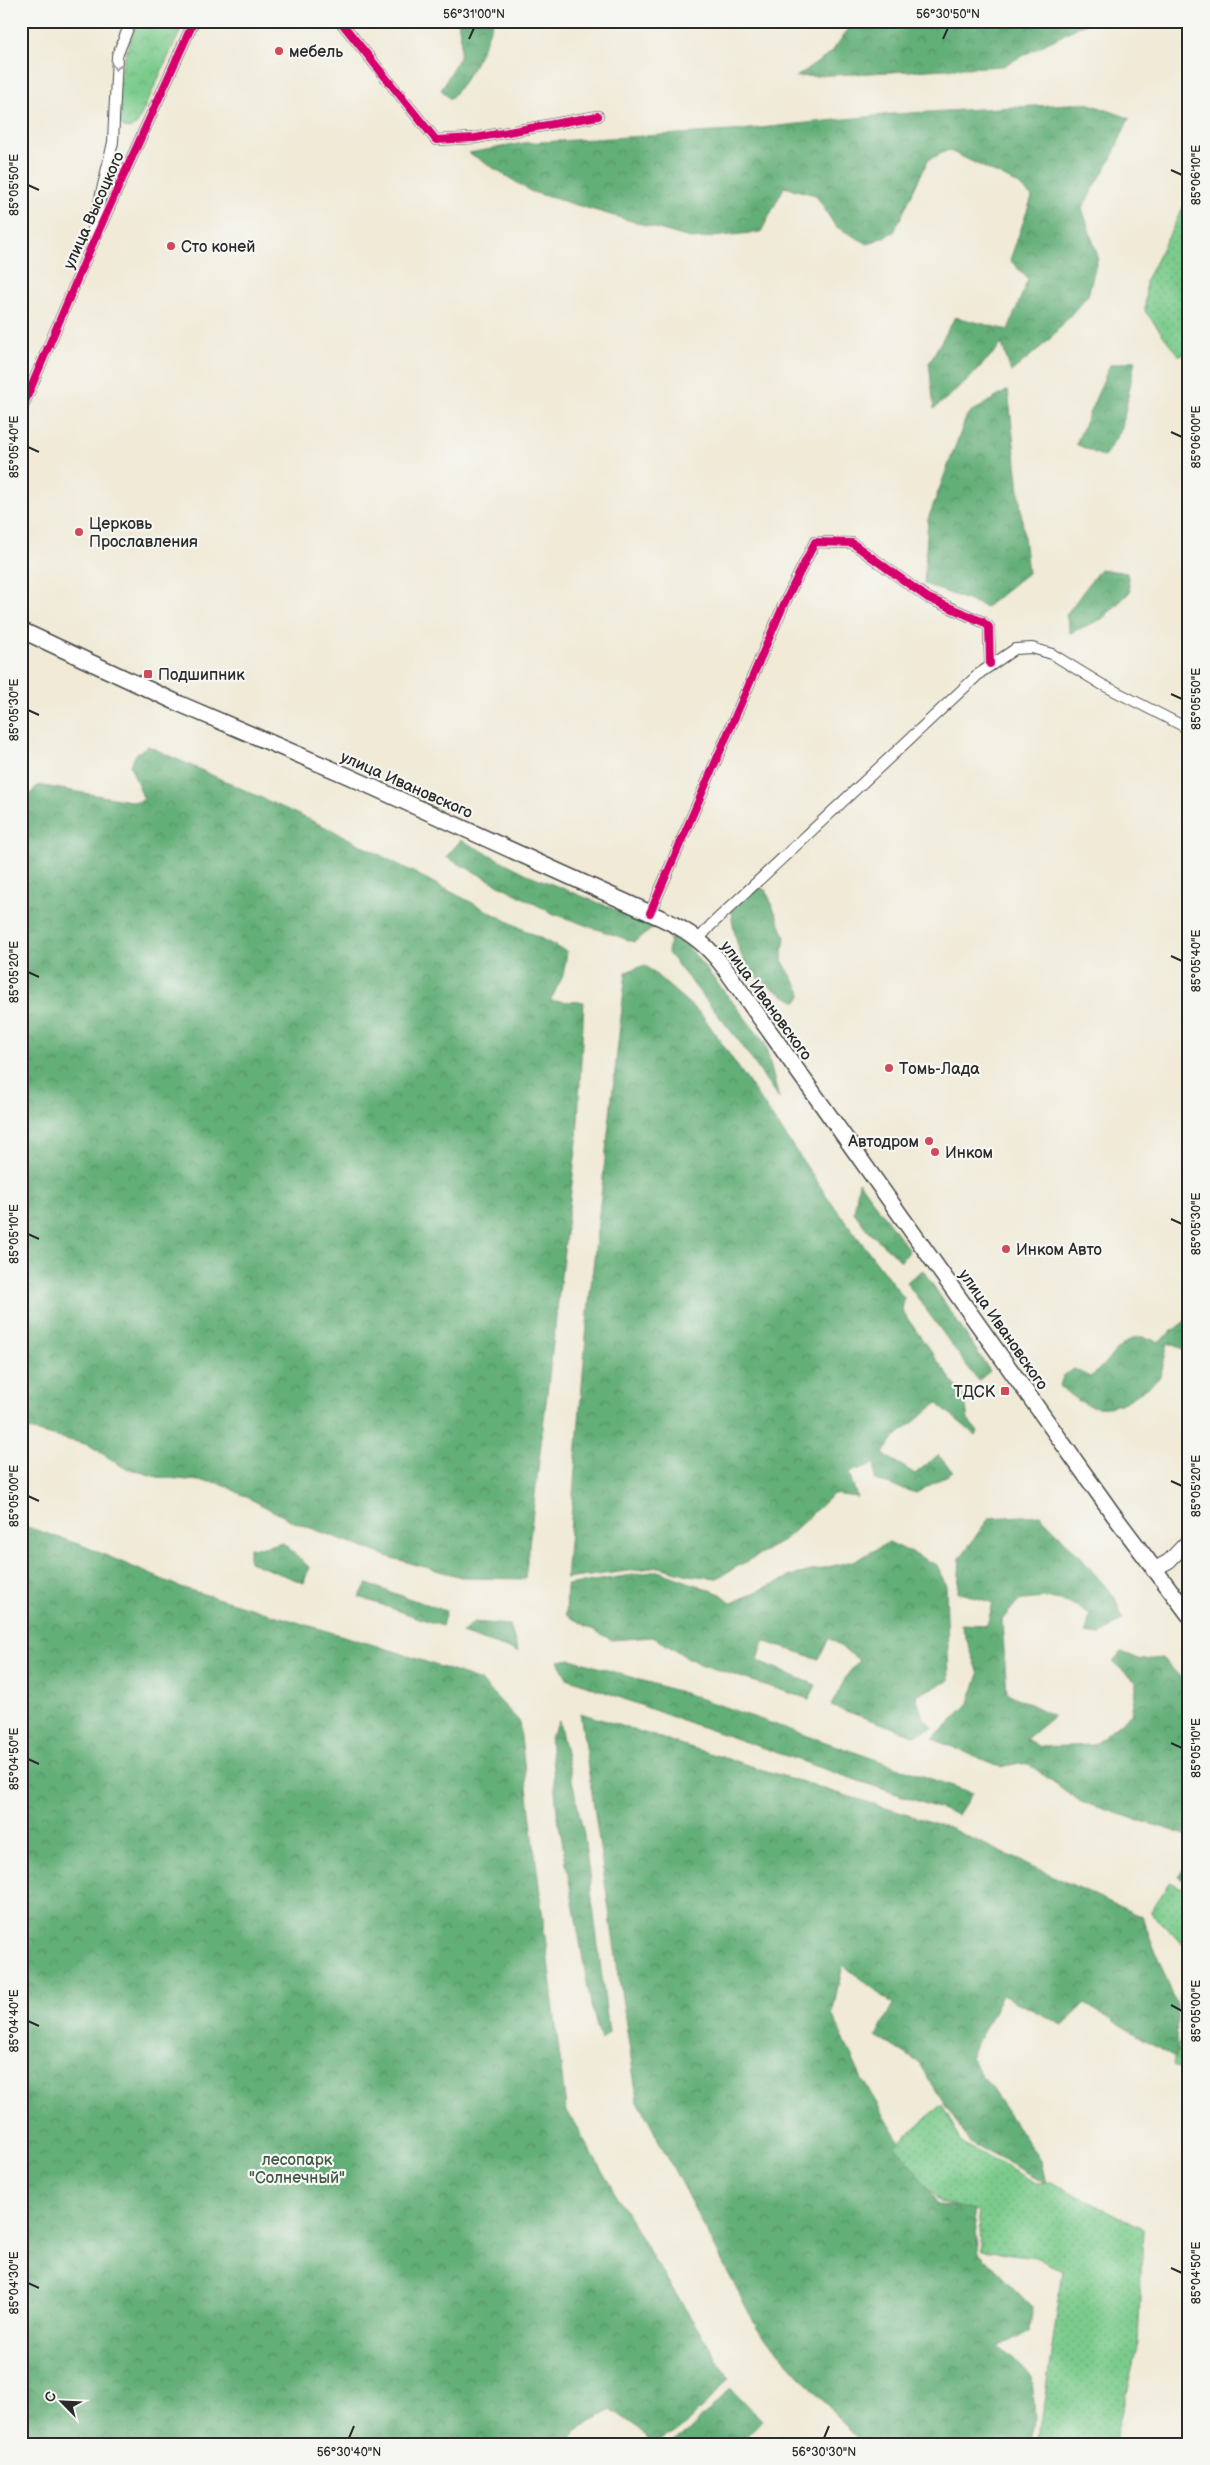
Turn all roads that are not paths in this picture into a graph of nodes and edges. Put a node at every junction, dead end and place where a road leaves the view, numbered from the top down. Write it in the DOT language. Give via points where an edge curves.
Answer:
graph roads {
  1 [pos="131,21"];
  2 [pos="194,21"];
  3 [pos="340,21"];
  4 [pos="598,116"];
  5 [pos="87,256"];
  6 [pos="21,411"];
  7 [pos="21,630"];
  8 [pos="990,664"];
  9 [pos="1189,729"];
  10 [pos="650,913"];
  11 [pos="699,939"];
  12 [pos="1189,1540"];
  13 [pos="1153,1570"];
  14 [pos="1189,1615"];
  1 -- 5 [label="street, улица Высоцкого, one-way" via="117,56 113,142"];
  2 -- 5 [label="street, улица Высоцкого"];
  3 -- 4 [label="street" via="436,140 476,138"];
  5 -- 6 [label="street, улица Высоцкого"];
  7 -- 10 [label="main road, улица Ивановского"];
  8 -- 9 [label="street" via="1015,649 1032,648 1052,654 1101,684"];
  8 -- 10 [label="street" via="989,627 983,622 928,598 852,543 815,542 784,604"];
  8 -- 11 [label="street" via="884,760"];
  10 -- 11 [label="main road, улица Ивановского" via="684,928"];
  11 -- 13 [label="main road, улица Ивановского" via="723,966"];
  12 -- 13 [label="street" via="1169,1561"];
  13 -- 14 [label="main road, улица Ивановского"];
}
